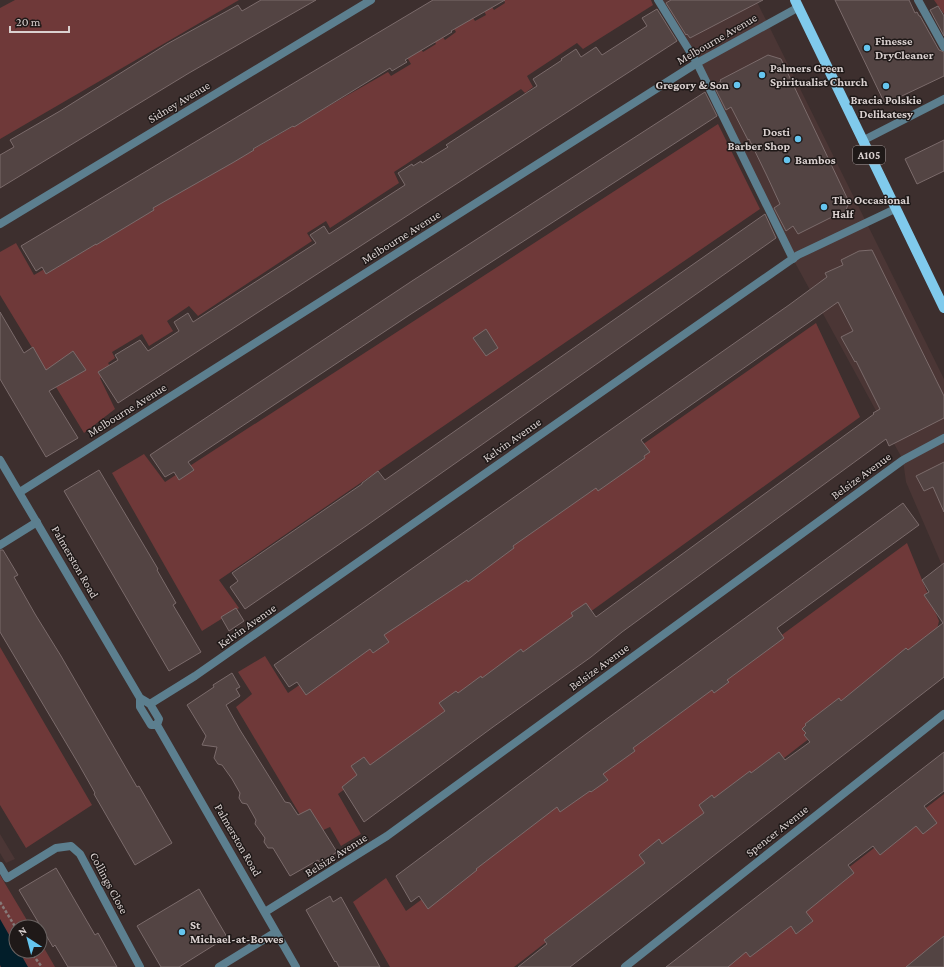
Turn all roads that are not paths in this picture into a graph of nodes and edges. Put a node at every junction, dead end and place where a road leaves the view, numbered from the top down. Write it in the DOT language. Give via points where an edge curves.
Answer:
graph roads {
  1 [pos="371,0"];
  2 [pos="658,0"];
  3 [pos="918,0"];
  4 [pos="797,3"];
  5 [pos="944,48"];
  6 [pos="697,63"];
  7 [pos="944,99"];
  8 [pos="862,141"];
  9 [pos="895,209"];
  10 [pos="0,224"];
  11 [pos="793,259"];
  12 [pos="944,308"];
  13 [pos="944,438"];
  14 [pos="0,460"];
  15 [pos="20,492"];
  16 [pos="37,522"];
  17 [pos="0,545"];
  18 [pos="140,698"];
  19 [pos="150,704"];
  20 [pos="944,714"];
  21 [pos="157,725"];
  22 [pos="0,866"];
  23 [pos="265,912"];
  24 [pos="276,932"];
  25 [pos="140,967"];
  26 [pos="219,967"];
  27 [pos="296,967"];
  28 [pos="625,967"];
  1 -- 10 [label="street, Sidney Avenue"];
  2 -- 6 [label="street"];
  3 -- 5 [label="street"];
  4 -- 6 [label="street, Melbourne Avenue"];
  4 -- 8 [label="main road, A105"];
  6 -- 11 [label="street"];
  6 -- 15 [label="street, Melbourne Avenue"];
  7 -- 8 [label="street"];
  8 -- 9 [label="main road, A105"];
  9 -- 11 [label="street, Kelvin Avenue"];
  9 -- 12 [label="main road, A105"];
  11 -- 19 [label="street, Kelvin Avenue" via="195,676"];
  13 -- 23 [label="street, Belsize Avenue" via="903,460 387,836"];
  14 -- 15 [label="street, Palmerston Road"];
  15 -- 16 [label="street, Palmerston Road"];
  16 -- 17 [label="street"];
  16 -- 18 [label="street, Palmerston Road"];
  18 -- 19 [label="street, Palmerston Road"];
  18 -- 21 [label="street, Palmerston Road" via="140,707 151,725"];
  19 -- 21 [label="street, Palmerston Road" via="159,719"];
  20 -- 28 [label="street, Spencer Avenue"];
  21 -- 23 [label="street, Palmerston Road"];
  22 -- 25 [label="street, Collings Close" via="7,878 56,848 71,846 80,854"];
  23 -- 24 [label="street, Palmerston Road"];
  24 -- 26 [label="street"];
  24 -- 27 [label="street, Palmerston Road"];
}
